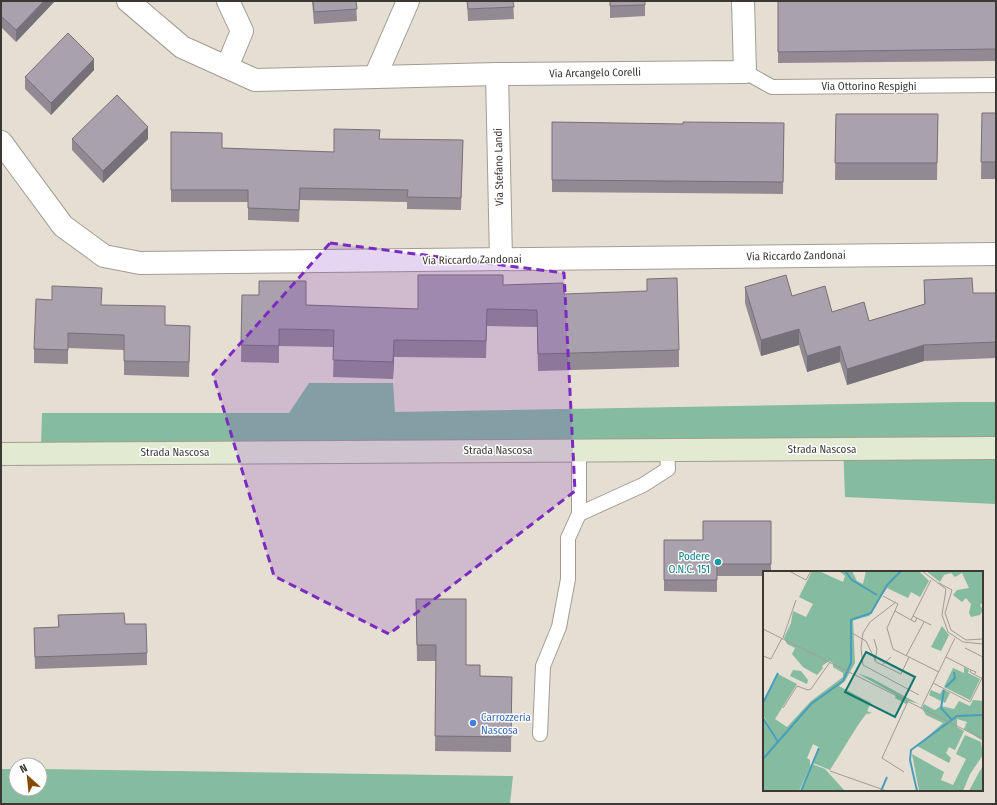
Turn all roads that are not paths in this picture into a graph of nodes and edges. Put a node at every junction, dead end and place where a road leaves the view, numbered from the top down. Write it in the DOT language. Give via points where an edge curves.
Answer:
graph roads {
  1 [pos="128,1"];
  2 [pos="228,1"];
  3 [pos="408,1"];
  4 [pos="743,1"];
  5 [pos="227,68"];
  6 [pos="745,72"];
  7 [pos="497,74"];
  8 [pos="375,77"];
  9 [pos="996,85"];
  10 [pos="1,142"];
  11 [pos="996,254"];
  12 [pos="501,259"];
  13 [pos="996,448"];
  14 [pos="579,450"];
  15 [pos="667,450"];
  16 [pos="1,454"];
  17 [pos="579,514"];
  18 [pos="540,734"];
  1 -- 5 [label="street, Via Arcangelo Corelli" via="182,47"];
  2 -- 5 [label="street" via="242,31"];
  3 -- 8 [label="street"];
  4 -- 6 [label="street"];
  5 -- 8 [label="street, Via Arcangelo Corelli" via="255,80"];
  6 -- 7 [label="street, Via Arcangelo Corelli"];
  6 -- 9 [label="lane, Via Ottorino Respighi" via="772,87"];
  7 -- 8 [label="street, Via Arcangelo Corelli"];
  7 -- 12 [label="street, Via Stefano Landi"];
  10 -- 12 [label="street, Via Riccardo Zandonai" via="63,226 104,256 140,263"];
  11 -- 12 [label="street, Via Riccardo Zandonai"];
  13 -- 15 [label="street, Strada Nascosa"];
  14 -- 15 [label="street, Strada Nascosa"];
  14 -- 16 [label="street, Strada Nascosa"];
  14 -- 17 [label="lane"];
  15 -- 17 [label="lane" via="668,469 643,485"];
  17 -- 18 [label="lane" via="568,538 568,579 559,627 543,666"];
}
